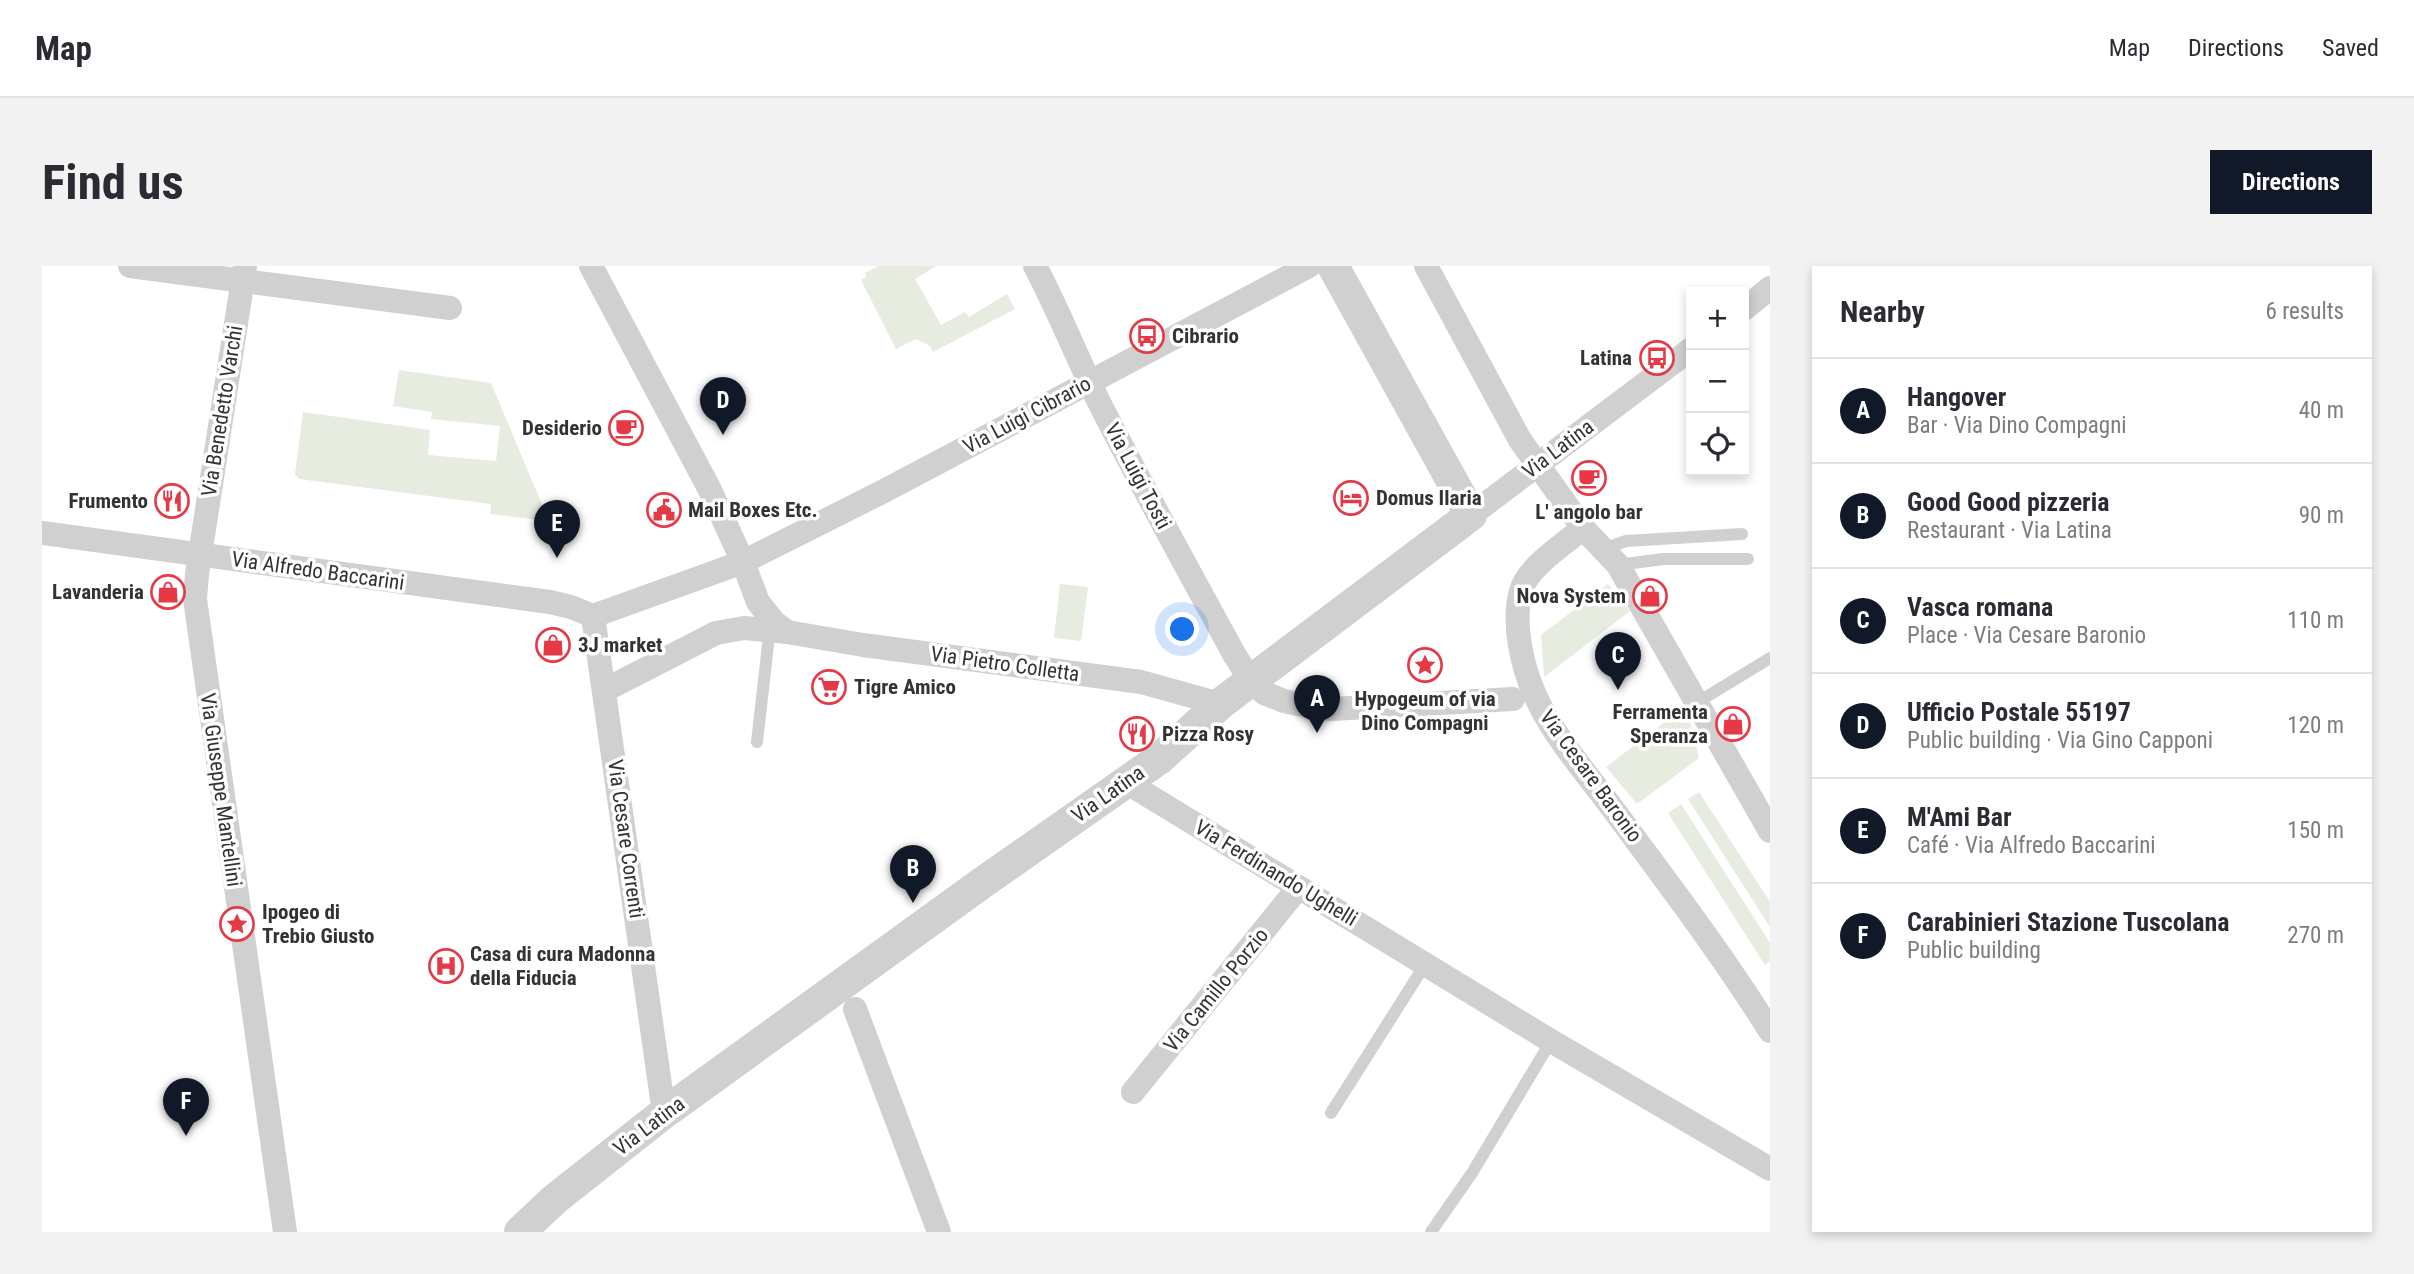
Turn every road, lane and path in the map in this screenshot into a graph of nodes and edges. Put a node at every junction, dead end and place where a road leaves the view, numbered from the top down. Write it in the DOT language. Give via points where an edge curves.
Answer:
graph roads {
  1 [pos="130,266"];
  2 [pos="591,266"];
  3 [pos="1035,266"];
  4 [pos="1309,266"];
  5 [pos="1333,266"];
  6 [pos="1426,266"];
  7 [pos="1764,266"];
  8 [pos="244,274"];
  9 [pos="1770,278"];
  10 [pos="1770,288"];
  11 [pos="1749,305"];
  12 [pos="450,308"];
  13 [pos="1690,350"];
  14 [pos="1090,382"];
  15 [pos="1537,465"];
  16 [pos="1471,515"];
  17 [pos="1584,528"];
  18 [pos="42,533"];
  19 [pos="1742,534"];
  20 [pos="199,555"];
  21 [pos="1610,557"];
  22 [pos="1748,559"];
  23 [pos="743,562"];
  24 [pos="593,616"];
  25 [pos="775,625"];
  26 [pos="1770,659"];
  27 [pos="1251,681"];
  28 [pos="605,690"];
  29 [pos="1513,699"];
  30 [pos="1698,702"];
  31 [pos="1220,704"];
  32 [pos="758,742"];
  33 [pos="1126,782"];
  34 [pos="1770,831"];
  35 [pos="1298,888"];
  36 [pos="1426,963"];
  37 [pos="855,1009"];
  38 [pos="1767,1019"];
  39 [pos="1551,1041"];
  40 [pos="1133,1092"];
  41 [pos="1331,1113"];
  42 [pos="664,1114"];
  43 [pos="1770,1169"];
  44 [pos="285,1232"];
  45 [pos="520,1232"];
  46 [pos="939,1232"];
  47 [pos="1431,1232"];
  1 -- 8 [label="street"];
  2 -- 23 [label="street" via="710,490"];
  3 -- 14 [label="street, Via Luigi Tosti"];
  4 -- 14 [label="street, Via Luigi Cibrario"];
  5 -- 16 [label="street"];
  6 -- 15 [label="street"];
  7 -- 9 [label="street"];
  8 -- 12 [label="street"];
  8 -- 20 [label="street, Via Benedetto Varchi"];
  10 -- 11 [label="street"];
  13 -- 15 [label="street, Via Latina"];
  14 -- 23 [label="street, Via Luigi Cibrario"];
  14 -- 27 [label="street, Via Luigi Tosti"];
  15 -- 16 [label="street, Via Latina"];
  15 -- 17 [label="street"];
  16 -- 27 [label="street, Via Latina"];
  17 -- 21 [label="street"];
  17 -- 38 [label="street, Via Cesare Baronio" via="1532,571 1522,587 1519,631 1532,688 1548,719"];
  18 -- 20 [label="street, Via Alfredo Baccarini"];
  19 -- 21 [label="lane" via="1626,541"];
  20 -- 24 [label="street, Via Alfredo Baccarini" via="550,603"];
  20 -- 44 [label="street, Via Giuseppe Mantellini" via="197,620"];
  21 -- 22 [label="lane"];
  21 -- 30 [label="street"];
  23 -- 24 [label="street, Via Luigi Cibrario"];
  23 -- 25 [label="street" via="753,592"];
  24 -- 28 [label="street, Via Cesare Correnti"];
  25 -- 28 [label="street, Via Pietro Colletta" via="716,633"];
  25 -- 31 [label="street, Via Pietro Colletta" via="863,645 1140,682"];
  25 -- 32 [label="lane"];
  26 -- 30 [label="lane"];
  27 -- 29 [label="street" via="1276,698 1327,709"];
  27 -- 31 [label="street, Via Latina"];
  28 -- 42 [label="street, Via Cesare Correnti"];
  30 -- 34 [label="street"];
  31 -- 33 [label="street, Via Latina"];
  33 -- 35 [label="street, Via Ferdinando Ughelli"];
  33 -- 42 [label="street, Via Latina"];
  35 -- 36 [label="street, Via Ferdinando Ughelli"];
  35 -- 40 [label="street, Via Camillo Porzio"];
  36 -- 39 [label="street, Via Ferdinando Ughelli"];
  36 -- 41 [label="lane"];
  37 -- 46 [label="street"];
  39 -- 43 [label="street, Via Ferdinando Ughelli"];
  39 -- 47 [label="lane"];
  42 -- 45 [label="street, Via Latina"];
}
